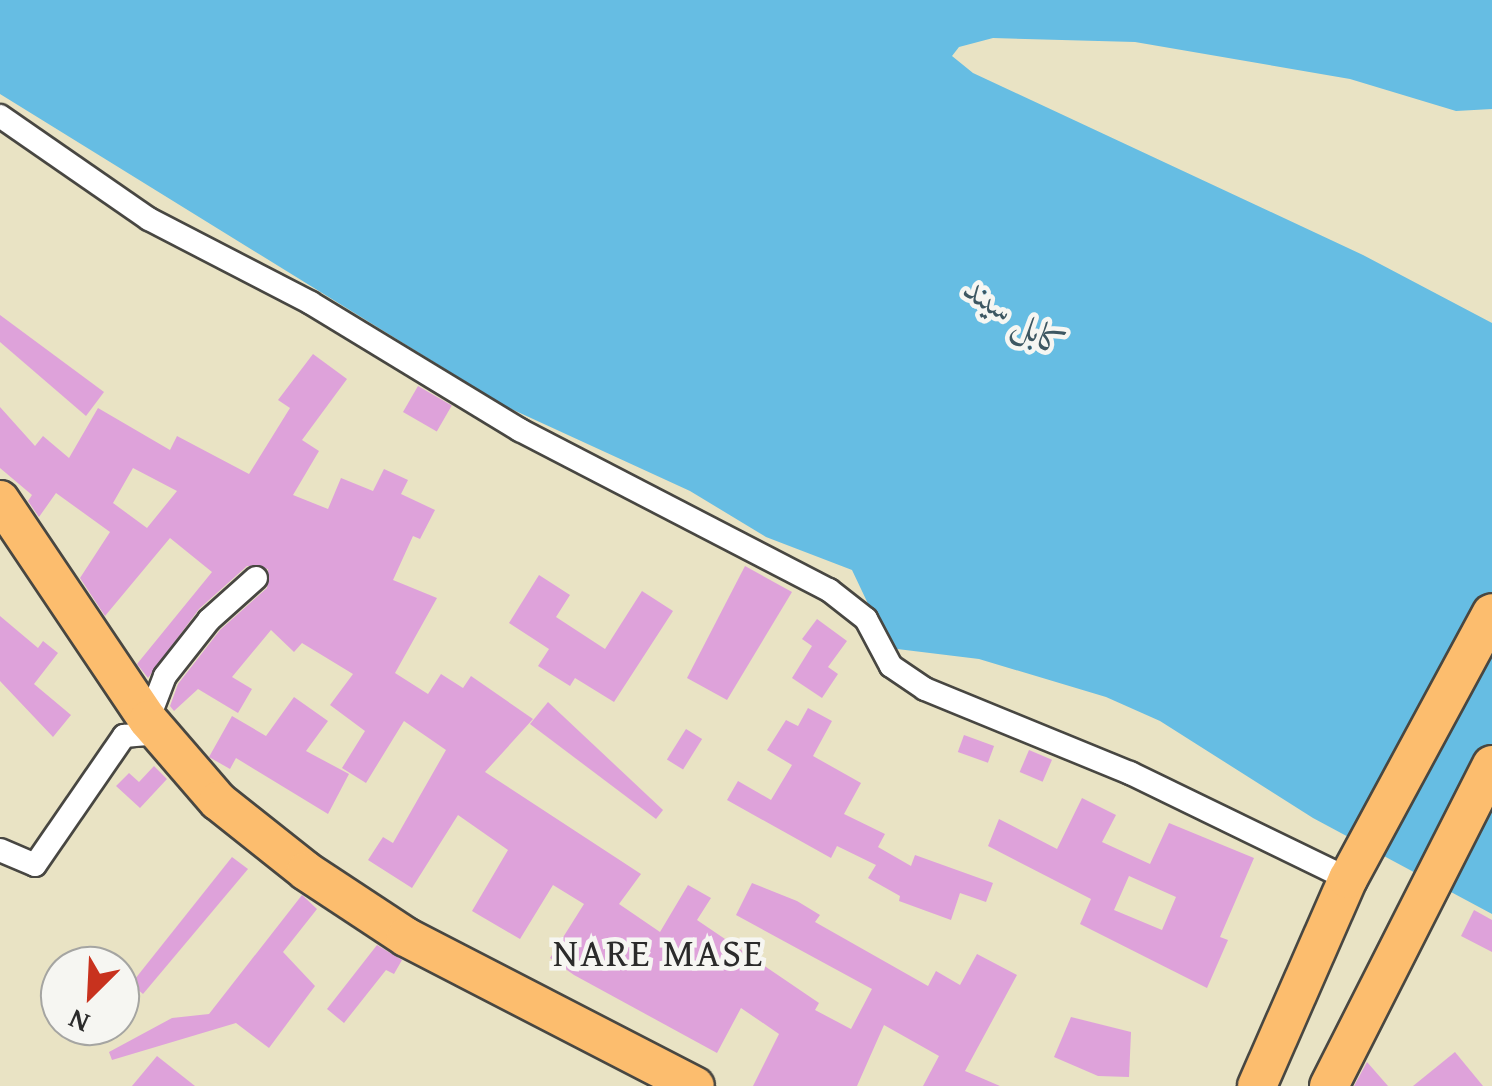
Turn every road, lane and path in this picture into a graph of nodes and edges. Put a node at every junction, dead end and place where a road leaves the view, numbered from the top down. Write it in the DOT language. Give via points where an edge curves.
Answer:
graph roads {
  1 [pos="0,116"];
  2 [pos="0,500"];
  3 [pos="256,578"];
  4 [pos="1492,613"];
  5 [pos="154,727"];
  6 [pos="1492,765"];
  7 [pos="0,850"];
  8 [pos="1354,868"];
  9 [pos="695,1086"];
  10 [pos="1257,1086"];
  11 [pos="1329,1086"];
  1 -- 8 [label="street" via="150,219 312,304 520,430 829,590 866,619 892,666 925,690"];
  2 -- 5 [label="main road"];
  3 -- 5 [label="street" via="209,620 165,676"];
  4 -- 8 [label="main road"];
  5 -- 7 [label="street" via="124,736 35,865"];
  5 -- 9 [label="main road" via="218,801 339,893 406,936"];
  6 -- 11 [label="main road"];
  8 -- 10 [label="main road"];
}
